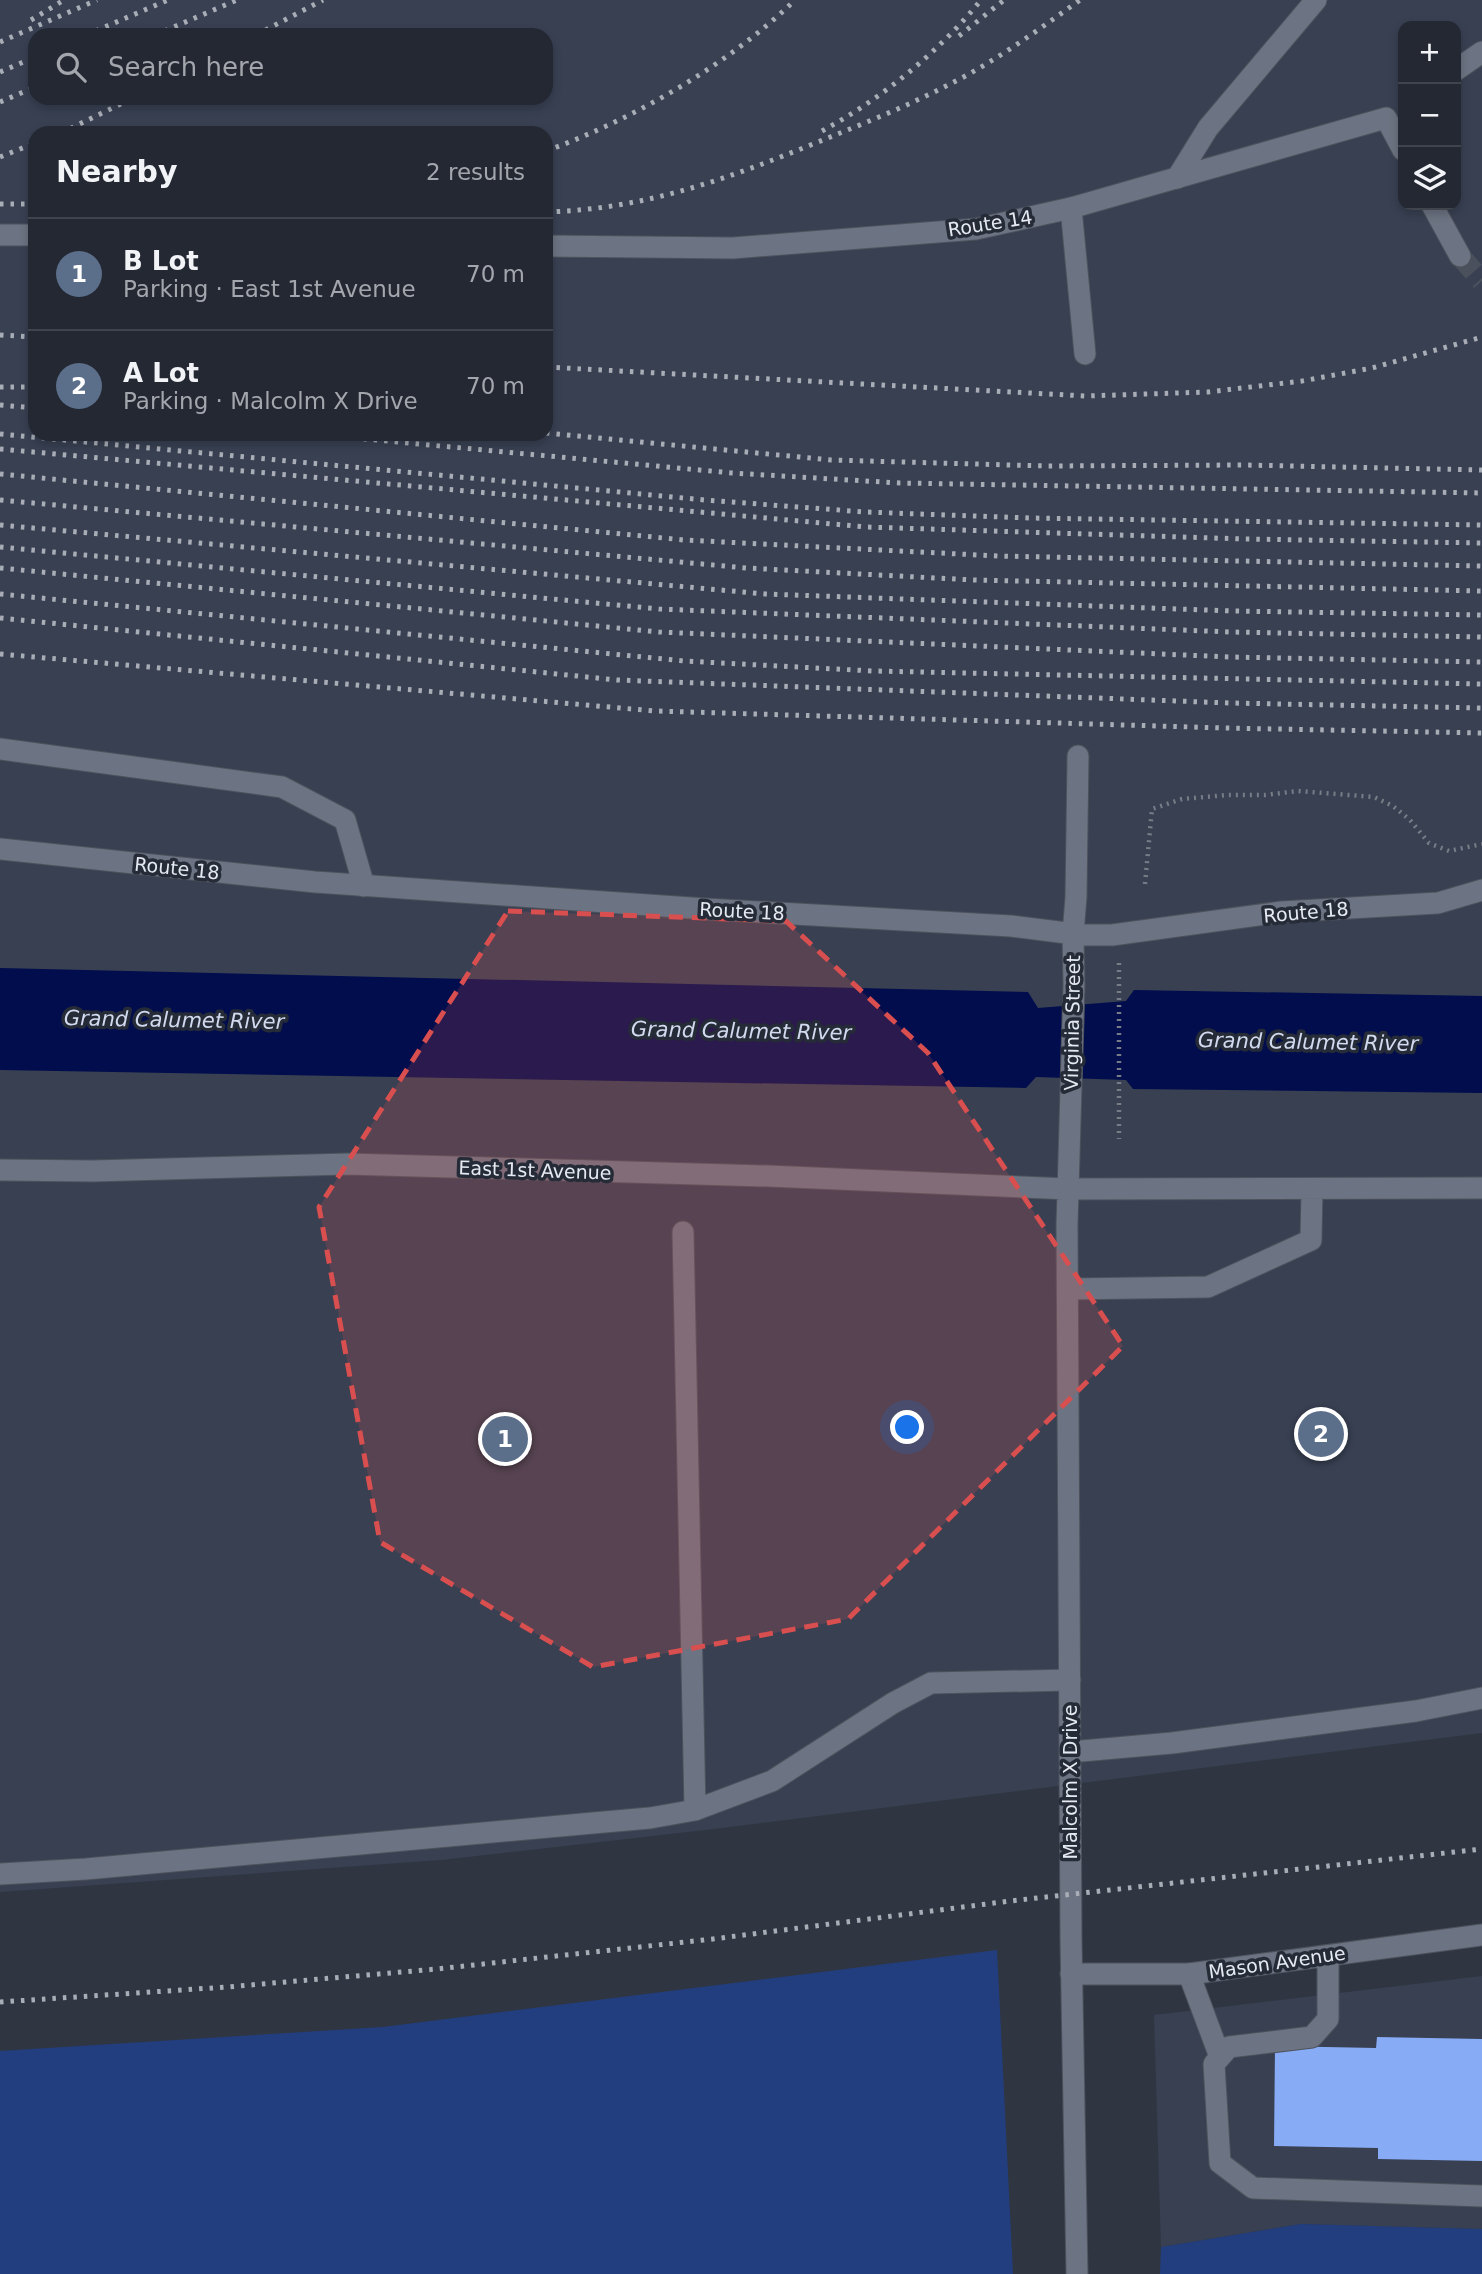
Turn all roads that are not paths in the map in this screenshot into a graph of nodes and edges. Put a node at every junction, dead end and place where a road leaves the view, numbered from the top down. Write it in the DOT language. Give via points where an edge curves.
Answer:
graph roads {
  1 [pos="1316,0"];
  2 [pos="1482,52"];
  3 [pos="1461,67"];
  4 [pos="1395,113"];
  5 [pos="1402,147"];
  6 [pos="1177,178"];
  7 [pos="1071,208"];
  8 [pos="1435,210"];
  9 [pos="0,235"];
  10 [pos="28,235"];
  11 [pos="553,246"];
  12 [pos="1460,256"];
  13 [pos="1085,354"];
  14 [pos="0,749"];
  15 [pos="1078,756"];
  16 [pos="0,849"];
  17 [pos="365,886"];
  18 [pos="1482,890"];
  19 [pos="1073,934"];
  20 [pos="0,1170"];
  21 [pos="1482,1188"];
  22 [pos="1069,1189"];
  23 [pos="1312,1190"];
  24 [pos="683,1232"];
  25 [pos="1068,1289"];
  26 [pos="1070,1680"];
  27 [pos="1482,1698"];
  28 [pos="1070,1752"];
  29 [pos="695,1810"];
  30 [pos="0,1874"];
  31 [pos="1482,1935"];
  32 [pos="1328,1956"];
  33 [pos="1072,1974"];
  34 [pos="1189,1974"];
  35 [pos="1220,2057"];
  36 [pos="1482,2196"];
  37 [pos="1077,2274"];
  1 -- 6 [label="street" via="1208,128"];
  2 -- 3 [label="street"];
  4 -- 5 [label="street, Route 14"];
  4 -- 6 [label="street, Route 14"];
  6 -- 7 [label="street, Route 14"];
  7 -- 11 [label="street, Route 14" via="976,229 733,248"];
  7 -- 13 [label="street"];
  8 -- 12 [label="street"];
  9 -- 10 [label="street"];
  14 -- 17 [label="street" via="282,787 345,820"];
  15 -- 19 [label="street, Virginia Street"];
  16 -- 17 [label="street, Route 18"];
  17 -- 19 [label="street, Route 18" via="1011,926"];
  18 -- 19 [label="street, Route 18" via="1438,903 1281,912 1112,935"];
  19 -- 22 [label="street, Virginia Street"];
  20 -- 22 [label="street, East 1st Avenue" via="348,1164"];
  21 -- 23 [label="street, East 1st Avenue"];
  22 -- 23 [label="street, East 1st Avenue"];
  22 -- 25 [label="street, Virginia Street"];
  23 -- 25 [label="street" via="1311,1240 1208,1286"];
  24 -- 29 [label="street"];
  25 -- 26 [label="street, Malcolm X Drive"];
  26 -- 28 [label="street, Malcolm X Drive"];
  26 -- 29 [label="street" via="931,1683 772,1781"];
  27 -- 28 [label="street" via="1416,1711"];
  28 -- 33 [label="street, Malcolm X Drive"];
  29 -- 30 [label="street" via="650,1818"];
  31 -- 32 [label="street, Mason Avenue"];
  32 -- 34 [label="street, Mason Avenue"];
  32 -- 35 [label="street" via="1328,2020 1312,2036 1229,2047"];
  33 -- 34 [label="street, Mason Avenue"];
  33 -- 37 [label="street, Malcolm X Drive"];
  34 -- 35 [label="street"];
  35 -- 36 [label="street" via="1214,2064 1220,2163 1252,2188"];
}
